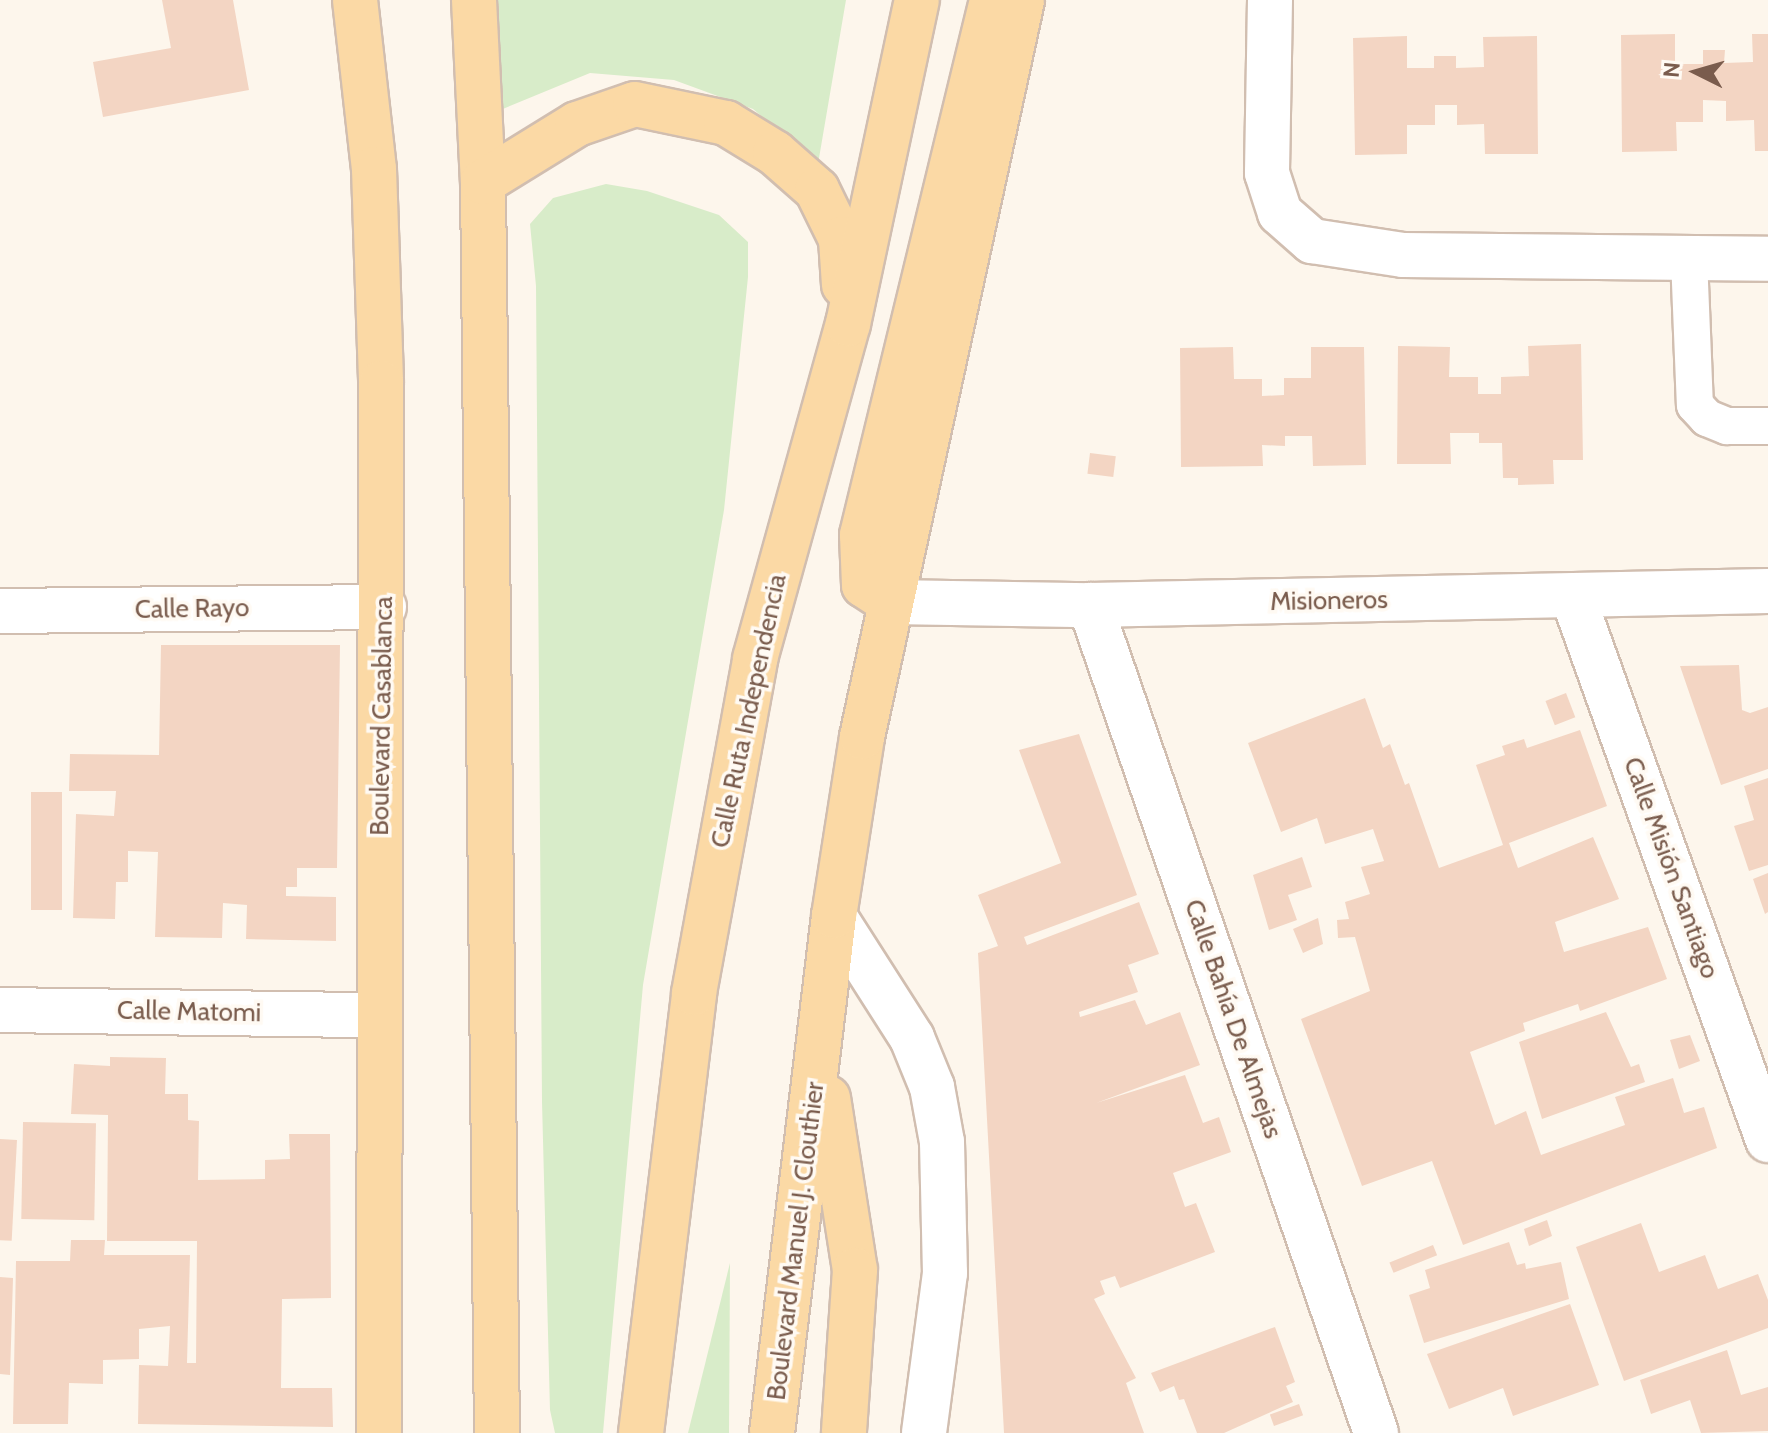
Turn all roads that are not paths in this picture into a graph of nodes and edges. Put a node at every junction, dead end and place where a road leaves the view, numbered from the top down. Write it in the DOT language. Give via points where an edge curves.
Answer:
graph roads {
  1 [pos="355,0"];
  2 [pos="474,0"];
  3 [pos="917,0"];
  4 [pos="992,0"];
  5 [pos="1022,0"];
  6 [pos="1270,0"];
  7 [pos="483,182"];
  8 [pos="1689,258"];
  9 [pos="1768,259"];
  10 [pos="848,324"];
  11 [pos="1768,426"];
  12 [pos="1768,591"];
  13 [pos="1573,597"];
  14 [pos="890,602"];
  15 [pos="1090,605"];
  16 [pos="384,607"];
  17 [pos="0,611"];
  18 [pos="834,916"];
  19 [pos="0,1010"];
  20 [pos="377,1015"];
  21 [pos="820,1049"];
  22 [pos="1768,1140"];
  23 [pos="379,1433"];
  24 [pos="497,1433"];
  25 [pos="641,1433"];
  26 [pos="772,1433"];
  27 [pos="844,1433"];
  28 [pos="924,1433"];
  29 [pos="1376,1433"];
  1 -- 16 [label="main road, Boulevard Casablanca" via="374,169"];
  2 -- 7 [label="main road"];
  3 -- 10 [label="main road, Calle Ruta Independencia"];
  4 -- 14 [label="main road" via="862,535 864,585"];
  5 -- 14 [label="main road"];
  6 -- 8 [label="street" via="1267,173 1280,213 1312,241 1403,255"];
  7 -- 10 [label="main road" via="577,124 635,104 726,123 775,153 817,190 841,239"];
  7 -- 24 [label="main road"];
  8 -- 9 [label="street"];
  8 -- 11 [label="lane" via="1695,405 1707,418 1727,426"];
  10 -- 25 [label="main road, Calle Ruta Independencia" via="755,659 717,857 694,993"];
  12 -- 13 [label="street, Misioneros"];
  13 -- 15 [label="street, Misioneros"];
  13 -- 22 [label="street, Calle Misión Santiago"];
  14 -- 15 [label="street, Misioneros"];
  14 -- 18 [label="main road"];
  15 -- 29 [label="street, Calle Bahía De Almejas"];
  16 -- 17 [label="street, Calle Rayo"];
  16 -- 20 [label="main road, Boulevard Casablanca"];
  18 -- 21 [label="main road"];
  18 -- 28 [label="street" via="912,1038 932,1087 942,1142 945,1273"];
  19 -- 20 [label="street, Calle Matomi"];
  20 -- 23 [label="main road, Boulevard Casablanca"];
  21 -- 26 [label="main road, Boulevard Manuel J. Clouthier"];
  21 -- 27 [label="main road" via="855,1270"];
}
